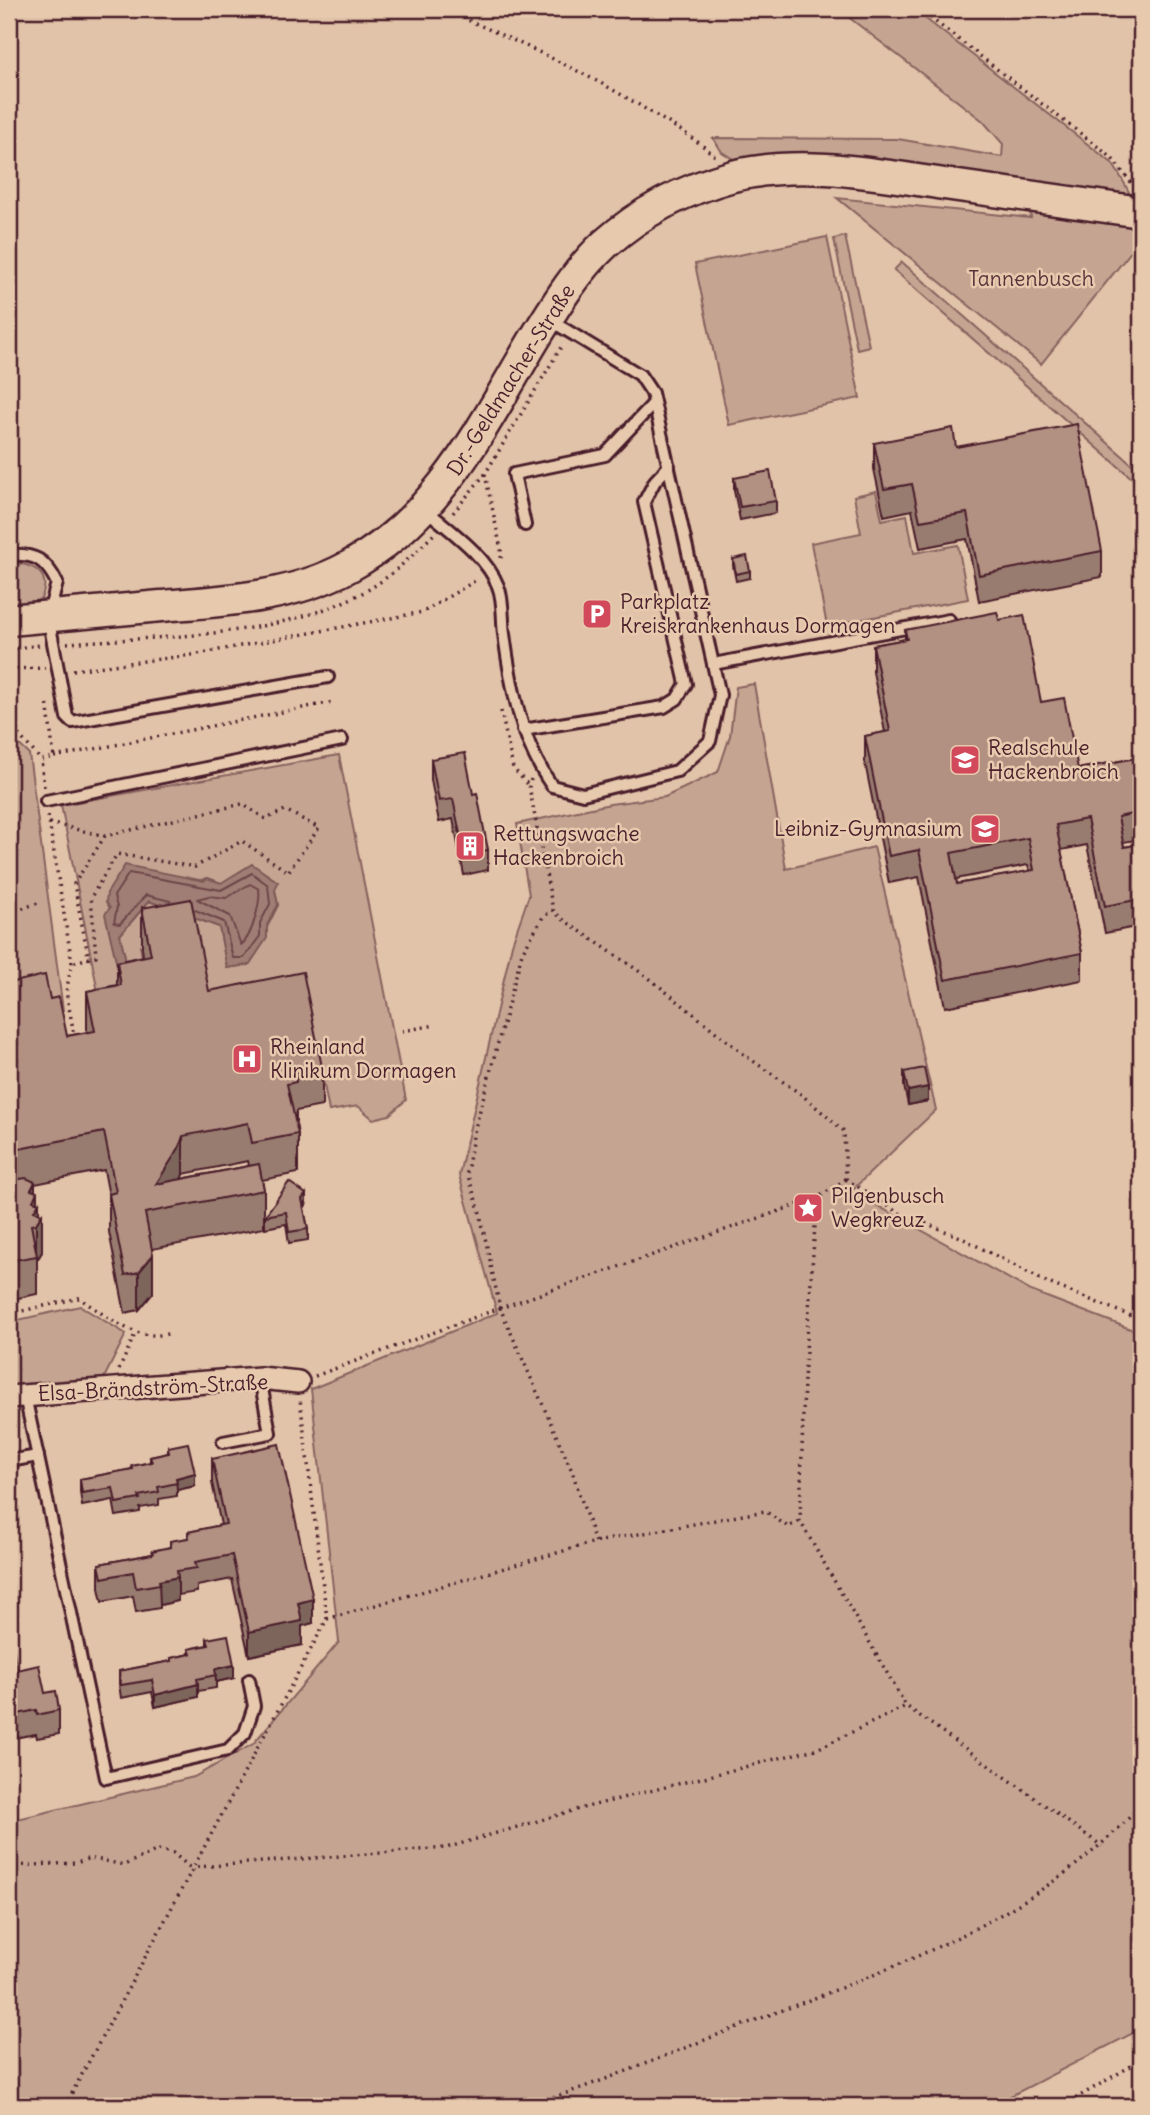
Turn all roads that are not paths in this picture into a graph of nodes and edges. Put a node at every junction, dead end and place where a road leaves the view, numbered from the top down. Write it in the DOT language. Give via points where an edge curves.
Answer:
graph roads {
  1 [pos="1140,203"];
  2 [pos="558,326"];
  3 [pos="654,403"];
  4 [pos="669,466"];
  5 [pos="425,509"];
  6 [pos="524,525"];
  7 [pos="9,555"];
  8 [pos="9,620"];
  9 [pos="949,620"];
  10 [pos="50,630"];
  11 [pos="713,664"];
  12 [pos="328,677"];
  13 [pos="523,730"];
  14 [pos="342,740"];
  15 [pos="46,801"];
  16 [pos="260,1378"];
  17 [pos="298,1382"];
  18 [pos="17,1396"];
  19 [pos="223,1441"];
  20 [pos="38,1456"];
  21 [pos="9,1461"];
  22 [pos="249,1680"];
  1 -- 2 [label="street, Dr.-Geldmacher-Straße" via="854,171 793,170 736,176 681,193 637,218 604,245 572,282"];
  2 -- 3 [label="lane" via="640,375"];
  2 -- 5 [label="street, Dr.-Geldmacher-Straße"];
  3 -- 4 [label="lane"];
  3 -- 6 [label="lane" via="605,455 514,474"];
  4 -- 11 [label="lane"];
  4 -- 13 [label="lane" via="644,502 686,684 677,699 664,707"];
  5 -- 10 [label="street, Dr.-Geldmacher-Straße" via="385,544 306,586"];
  5 -- 13 [label="lane" via="499,587"];
  7 -- 10 [label="lane" via="29,553 48,564 57,583"];
  8 -- 10 [label="street, Dr.-Geldmacher-Straße"];
  9 -- 11 [label="lane"];
  10 -- 12 [label="lane" via="67,717 77,723"];
  11 -- 13 [label="lane" via="720,695 710,741 677,771 583,793 552,786 534,762"];
  14 -- 15 [label="lane"];
  16 -- 17 [label="street, Elsa-Brändström-Straße"];
  16 -- 18 [label="street, Elsa-Brändström-Straße"];
  16 -- 19 [label="lane" via="271,1433"];
  18 -- 20 [label="lane"];
  20 -- 21 [label="lane"];
  20 -- 22 [label="lane" via="106,1778 228,1750 245,1733 254,1706"];
}
